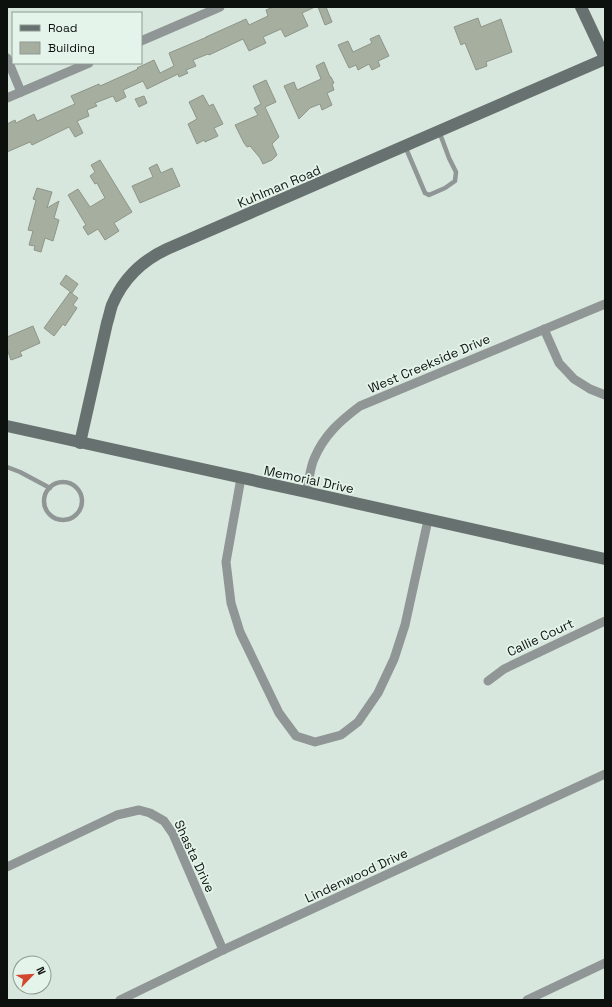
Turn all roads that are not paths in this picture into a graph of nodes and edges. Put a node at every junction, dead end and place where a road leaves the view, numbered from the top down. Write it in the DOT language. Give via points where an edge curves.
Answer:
graph roads {
  1 [pos="220,7"];
  2 [pos="581,7"];
  3 [pos="142,41"];
  4 [pos="7,58"];
  5 [pos="605,59"];
  6 [pos="88,64"];
  7 [pos="21,92"];
  8 [pos="7,98"];
  9 [pos="439,131"];
  10 [pos="405,146"];
  11 [pos="605,304"];
  12 [pos="544,329"];
  13 [pos="605,395"];
  14 [pos="7,426"];
  15 [pos="80,443"];
  16 [pos="7,467"];
  17 [pos="241,478"];
  18 [pos="50,488"];
  19 [pos="306,492"];
  20 [pos="428,520"];
  21 [pos="605,559"];
  22 [pos="605,621"];
  23 [pos="488,681"];
  24 [pos="605,774"];
  25 [pos="7,867"];
  26 [pos="223,950"];
  27 [pos="605,962"];
  28 [pos="120,1000"];
  29 [pos="527,1000"];
  1 -- 3 [label="street"];
  2 -- 5 [label="street"];
  4 -- 7 [label="street"];
  5 -- 9 [label="street, Kuhlman Road"];
  6 -- 7 [label="street"];
  7 -- 8 [label="street"];
  9 -- 10 [label="street, Kuhlman Road"];
  9 -- 10 [label="lane" via="456,172 455,181 429,195 425,194"];
  10 -- 15 [label="street, Kuhlman Road" via="159,253 133,272 112,305"];
  11 -- 12 [label="street, West Creekside Drive"];
  12 -- 13 [label="street" via="559,362 569,374 590,389"];
  12 -- 19 [label="street, West Creekside Drive" via="360,406 327,436 314,459"];
  14 -- 15 [label="street, Memorial Drive"];
  15 -- 17 [label="street, Memorial Drive"];
  16 -- 18 [label="lane"];
  17 -- 19 [label="street, Memorial Drive"];
  17 -- 20 [label="street" via="226,562 231,603 240,632 279,713 296,736 315,742 341,735 358,722 378,693 394,659 405,625"];
  18 -- 18 [label="lane" via="44,499 44,505 50,515 55,519 67,520 78,514 82,502 74,486 61,482"];
  19 -- 20 [label="street, Memorial Drive"];
  20 -- 21 [label="street, Memorial Drive"];
  22 -- 23 [label="street, Callie Court" via="504,669"];
  24 -- 26 [label="street, Lindenwood Drive"];
  25 -- 26 [label="street, Shasta Drive" via="117,815 139,810 150,813 164,821 173,834"];
  26 -- 28 [label="street, Lindenwood Drive"];
  27 -- 29 [label="street"];
}
